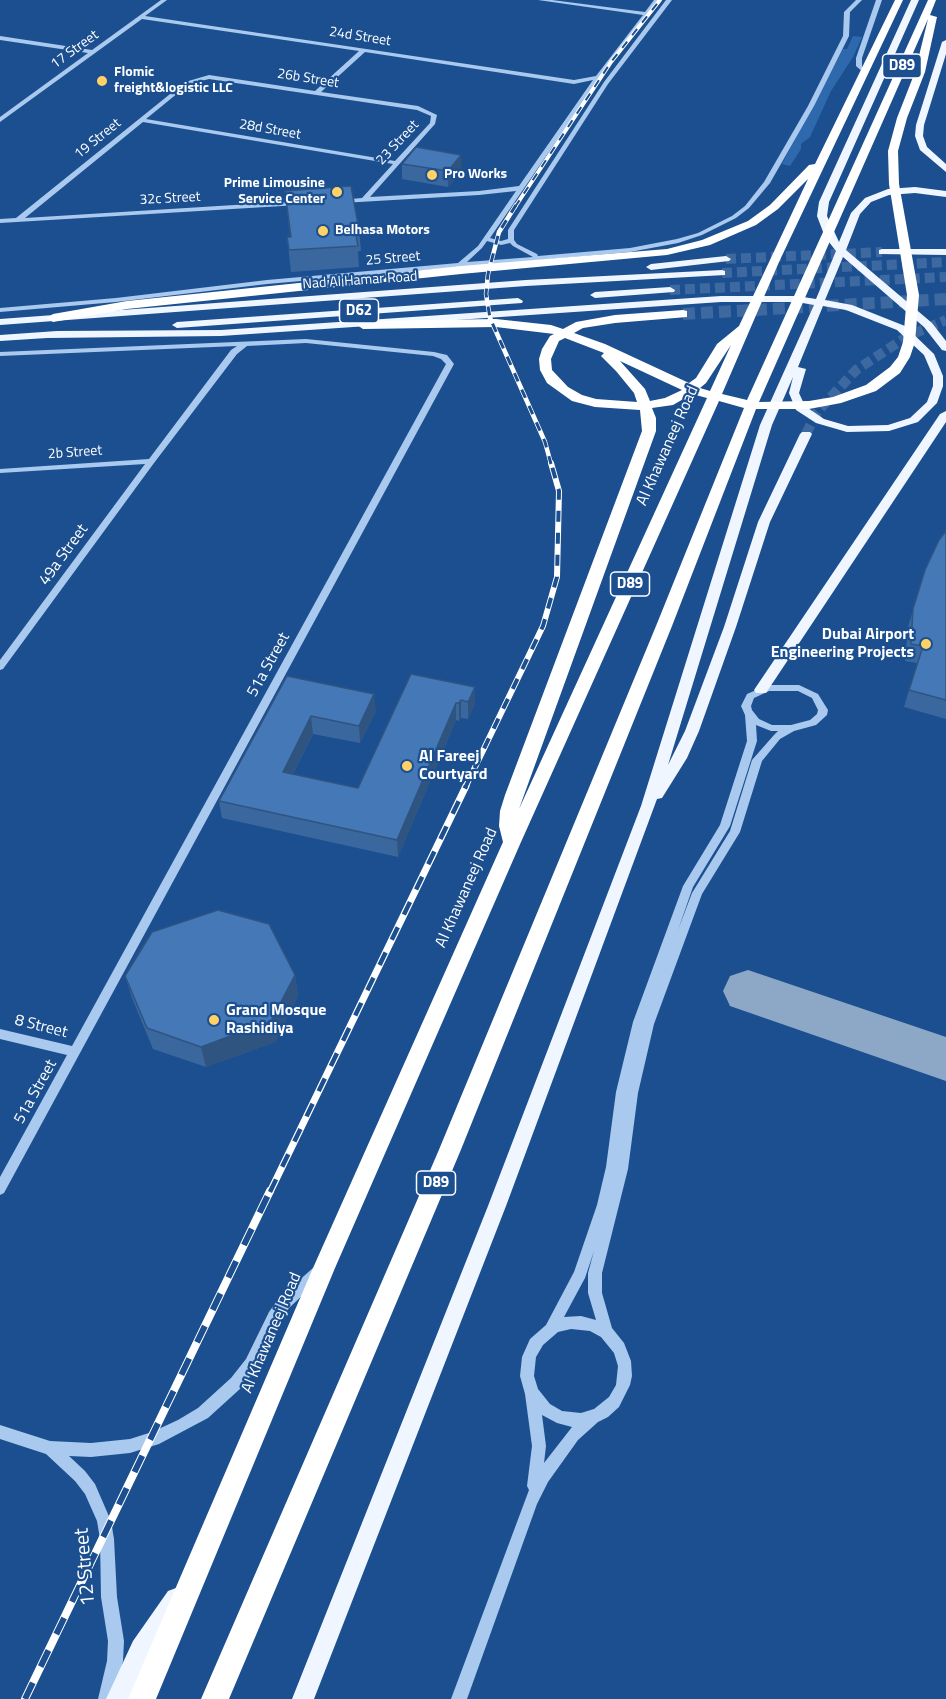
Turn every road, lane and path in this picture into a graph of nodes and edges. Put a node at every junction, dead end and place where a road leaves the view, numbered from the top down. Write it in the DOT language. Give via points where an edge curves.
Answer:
graph roads {
  1 [pos="164,0"];
  2 [pos="542,0"];
  3 [pos="657,0"];
  4 [pos="669,0"];
  5 [pos="859,0"];
  6 [pos="879,0"];
  7 [pos="915,0"];
  8 [pos="897,2"];
  9 [pos="930,5"];
  10 [pos="645,14"];
  11 [pos="874,15"];
  12 [pos="141,17"];
  13 [pos="846,19"];
  14 [pos="0,38"];
  15 [pos="946,42"];
  16 [pos="364,50"];
  17 [pos="93,52"];
  18 [pos="864,72"];
  19 [pos="597,78"];
  20 [pos="195,80"];
  21 [pos="574,82"];
  22 [pos="588,91"];
  23 [pos="316,93"];
  24 [pos="418,108"];
  25 [pos="0,120"];
  26 [pos="142,120"];
  27 [pos="395,163"];
  28 [pos="819,163"];
  29 [pos="946,169"];
  30 [pos="521,188"];
  31 [pos="479,193"];
  32 [pos="946,194"];
  33 [pos="364,200"];
  34 [pos="511,201"];
  35 [pos="329,202"];
  36 [pos="305,203"];
  37 [pos="18,220"];
  38 [pos="0,221"];
  39 [pos="486,238"];
  40 [pos="511,240"];
  41 [pos="882,252"];
  42 [pos="946,252"];
  43 [pos="541,257"];
  44 [pos="726,260"];
  45 [pos="460,264"];
  46 [pos="722,273"];
  47 [pos="526,283"];
  48 [pos="670,290"];
  49 [pos="563,298"];
  50 [pos="527,305"];
  51 [pos="0,310"];
  52 [pos="683,314"];
  53 [pos="53,318"];
  54 [pos="0,322"];
  55 [pos="363,325"];
  56 [pos="745,325"];
  57 [pos="48,335"];
  58 [pos="0,338"];
  59 [pos="589,342"];
  60 [pos="246,343"];
  61 [pos="218,344"];
  62 [pos="946,348"];
  63 [pos="0,354"];
  64 [pos="798,355"];
  65 [pos="226,363"];
  66 [pos="946,414"];
  67 [pos="806,435"];
  68 [pos="151,461"];
  69 [pos="0,471"];
  70 [pos="0,667"];
  71 [pos="761,690"];
  72 [pos="750,716"];
  73 [pos="791,728"];
  74 [pos="648,806"];
  75 [pos="512,842"];
  76 [pos="0,1034"];
  77 [pos="74,1052"];
  78 [pos="0,1189"];
  79 [pos="324,1268"];
  80 [pos="551,1328"];
  81 [pos="607,1335"];
  82 [pos="532,1394"];
  83 [pos="592,1419"];
  84 [pos="0,1432"];
  85 [pos="50,1448"];
  86 [pos="531,1501"];
  87 [pos="191,1581"];
  88 [pos="106,1699"];
  89 [pos="117,1699"];
  90 [pos="142,1699"];
  91 [pos="215,1699"];
  92 [pos="303,1699"];
  93 [pos="459,1699"];
  1 -- 12 [label="street, 17 Street"];
  2 -- 10 [label="street"];
  3 -- 10 [label="street"];
  4 -- 40 [label="street" via="606,83 548,171 511,230"];
  5 -- 13 [label="street" via="849,7"];
  6 -- 11 [label="street"];
  7 -- 62 [label="main road" via="824,202 822,216 835,245 928,325"];
  8 -- 18 [label="highway, D89"];
  9 -- 59 [label="highway" via="934,22 893,151 893,173 913,295 909,342 895,370 881,383 855,395 823,403 749,405 687,388"];
  9 -- 91 [label="highway, D89" via="766,368 449,1152"];
  10 -- 19 [label="street"];
  11 -- 13 [label="street" via="866,6 855,7"];
  11 -- 18 [label="street" via="859,58"];
  12 -- 16 [label="street, 24d Street"];
  12 -- 17 [label="street, 17 Street"];
  13 -- 43 [label="street, 25 Street" via="846,36 779,164 747,207 700,234 678,241 630,250"];
  14 -- 17 [label="street"];
  15 -- 29 [label="main road" via="919,136 923,148"];
  16 -- 21 [label="street, 24d Street"];
  16 -- 23 [label="street"];
  17 -- 25 [label="street, 17 Street"];
  18 -- 28 [label="highway, Al Khawaneej Road / D89"];
  19 -- 21 [label="street, 24d Street"];
  19 -- 22 [label="street"];
  20 -- 23 [label="street, 26b Street" via="216,77"];
  20 -- 26 [label="street, 19 Street"];
  21 -- 22 [label="street, 24d Street"];
  22 -- 30 [label="street"];
  23 -- 24 [label="street, 26b Street"];
  24 -- 27 [label="street, 23 Street" via="430,111 435,119"];
  26 -- 27 [label="street, 28d Street"];
  26 -- 37 [label="street, 19 Street"];
  27 -- 33 [label="street, 23 Street"];
  28 -- 53 [label="highway" via="752,223 715,240 668,252 192,298"];
  28 -- 56 [label="highway, Al Khawaneej Road / D89"];
  30 -- 31 [label="street"];
  30 -- 34 [label="street"];
  31 -- 33 [label="street"];
  31 -- 34 [label="street"];
  32 -- 64 [label="main road" via="888,192 861,206"];
  33 -- 35 [label="street"];
  34 -- 39 [label="street"];
  36 -- 37 [label="street, 32c Street"];
  37 -- 38 [label="street, 32c Street"];
  39 -- 40 [label="street" via="501,243"];
  39 -- 45 [label="street"];
  40 -- 43 [label="street" via="521,250"];
  41 -- 42 [label="main road"];
  43 -- 45 [label="street, 25 Street"];
  44 -- 47 [label="main road"];
  45 -- 51 [label="street, 25 Street"];
  46 -- 47 [label="main road, Nad Al Hamar Road / D62"];
  47 -- 53 [label="main road, Nad Al Hamar Road / D62"];
  48 -- 49 [label="main road"];
  50 -- 55 [label="main road"];
  50 -- 57 [label="main road, Nad Al Hamar Road / D62"];
  50 -- 64 [label="main road" via="721,299 825,302 866,312 912,336 935,365 938,386 932,403 914,420 889,428 847,429 820,421 800,408 794,393 802,364"];
  52 -- 56 [label="highway" via="580,325 554,339 545,359 546,370 563,390 595,403 632,407 668,402 693,389 721,347"];
  53 -- 54 [label="main road, Nad Al Hamar Road / D62"];
  55 -- 57 [label="main road" via="212,333"];
  55 -- 59 [label="highway" via="537,326"];
  56 -- 75 [label="highway, Al Khawaneej Road / D89"];
  57 -- 58 [label="main road, Nad Al Hamar Road / D62"];
  59 -- 75 [label="highway" via="640,392 649,418 646,443 514,795 509,819"];
  60 -- 61 [label="street, 51a Street"];
  60 -- 65 [label="street, 49a Street"];
  60 -- 77 [label="street, 51a Street" via="320,341 434,354 448,360 448,368"];
  61 -- 63 [label="street, 51a Street"];
  61 -- 65 [label="street" via="226,352"];
  64 -- 74 [label="main road" via="766,425"];
  65 -- 68 [label="street, 49a Street"];
  66 -- 71 [label="main road"];
  67 -- 74 [label="main road" via="764,522 688,738 671,773"];
  68 -- 69 [label="street, 2b Street"];
  68 -- 70 [label="street, 49a Street"];
  71 -- 72 [label="street" via="747,700"];
  71 -- 73 [label="street" via="791,687 806,690 819,699 823,710 818,719"];
  72 -- 73 [label="street" via="771,728"];
  72 -- 80 [label="street" via="752,741 725,826 688,886 639,1022 622,1092 603,1205 580,1274"];
  73 -- 81 [label="street" via="770,743 757,760 735,832 697,893 648,1024 632,1093 622,1169 595,1273 595,1293"];
  74 -- 92 [label="main road" via="497,1206"];
  75 -- 79 [label="highway, Al Khawaneej Road / D89"];
  76 -- 77 [label="street, 8 Street"];
  77 -- 78 [label="street, 51a Street"];
  79 -- 85 [label="street, 12 Street" via="284,1303 236,1383 202,1413 154,1439 130,1446 91,1450"];
  79 -- 87 [label="highway, Al Khawaneej Road / D89"];
  80 -- 81 [label="street" via="574,1322"];
  80 -- 82 [label="street" via="530,1349 526,1363"];
  81 -- 83 [label="street" via="623,1361 624,1384 614,1404"];
  82 -- 83 [label="street" via="558,1417"];
  82 -- 86 [label="street" via="539,1446"];
  83 -- 86 [label="street" via="557,1455"];
  84 -- 85 [label="street, 12 Street"];
  85 -- 88 [label="street, 12 Street" via="90,1489 104,1521 116,1641 116,1661"];
  86 -- 93 [label="street"];
  87 -- 89 [label="main road" via="141,1649"];
  87 -- 90 [label="highway, Al Khawaneej Road / D89"];
}
